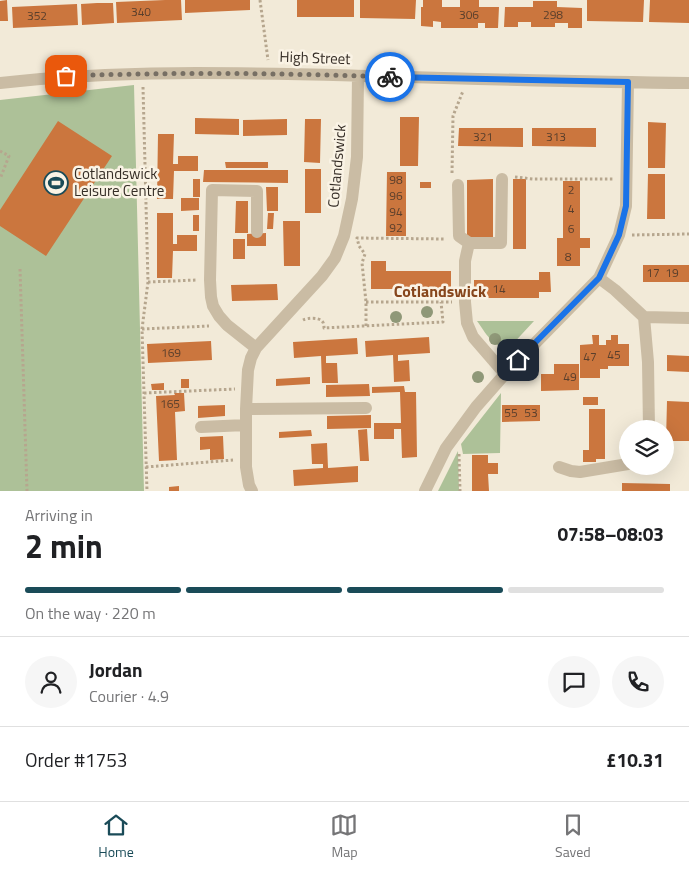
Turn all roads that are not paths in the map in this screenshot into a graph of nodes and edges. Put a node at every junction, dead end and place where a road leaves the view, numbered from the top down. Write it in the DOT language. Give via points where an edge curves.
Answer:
graph roads {
  1 [pos="358,76"];
  2 [pos="628,82"];
  3 [pos="0,83"];
  4 [pos="689,83"];
  5 [pos="502,180"];
  6 [pos="458,185"];
  7 [pos="257,232"];
  8 [pos="464,239"];
  9 [pos="599,278"];
  10 [pos="644,317"];
  11 [pos="689,318"];
  12 [pos="256,348"];
  13 [pos="504,374"];
  14 [pos="366,408"];
  15 [pos="246,409"];
  16 [pos="648,420"];
  17 [pos="246,425"];
  18 [pos="201,427"];
  19 [pos="619,466"];
  20 [pos="559,467"];
  21 [pos="252,491"];
  22 [pos="425,491"];
  1 -- 2 [label="street, High Street"];
  1 -- 3 [label="street, High Street" via="143,74 47,77"];
  1 -- 12 [label="street, Cotlandswick" via="357,157 344,236 335,258 322,276"];
  2 -- 4 [label="street, High Street"];
  2 -- 9 [label="street" via="626,206 619,235"];
  5 -- 8 [label="street" via="501,243"];
  6 -- 8 [label="street"];
  7 -- 12 [label="street" via="257,191 212,190 210,280 213,306 228,325"];
  8 -- 13 [label="street" via="467,323 473,337"];
  9 -- 10 [label="street"];
  9 -- 13 [label="street"];
  10 -- 11 [label="street"];
  10 -- 16 [label="street"];
  12 -- 15 [label="street, Cotlandswick" via="248,370"];
  13 -- 22 [label="street" via="446,448"];
  14 -- 15 [label="street"];
  15 -- 17 [label="street, Cotlandswick"];
  17 -- 18 [label="street"];
  17 -- 21 [label="street, Cotlandswick" via="246,467"];
  19 -- 20 [label="street" via="580,472"];
}
